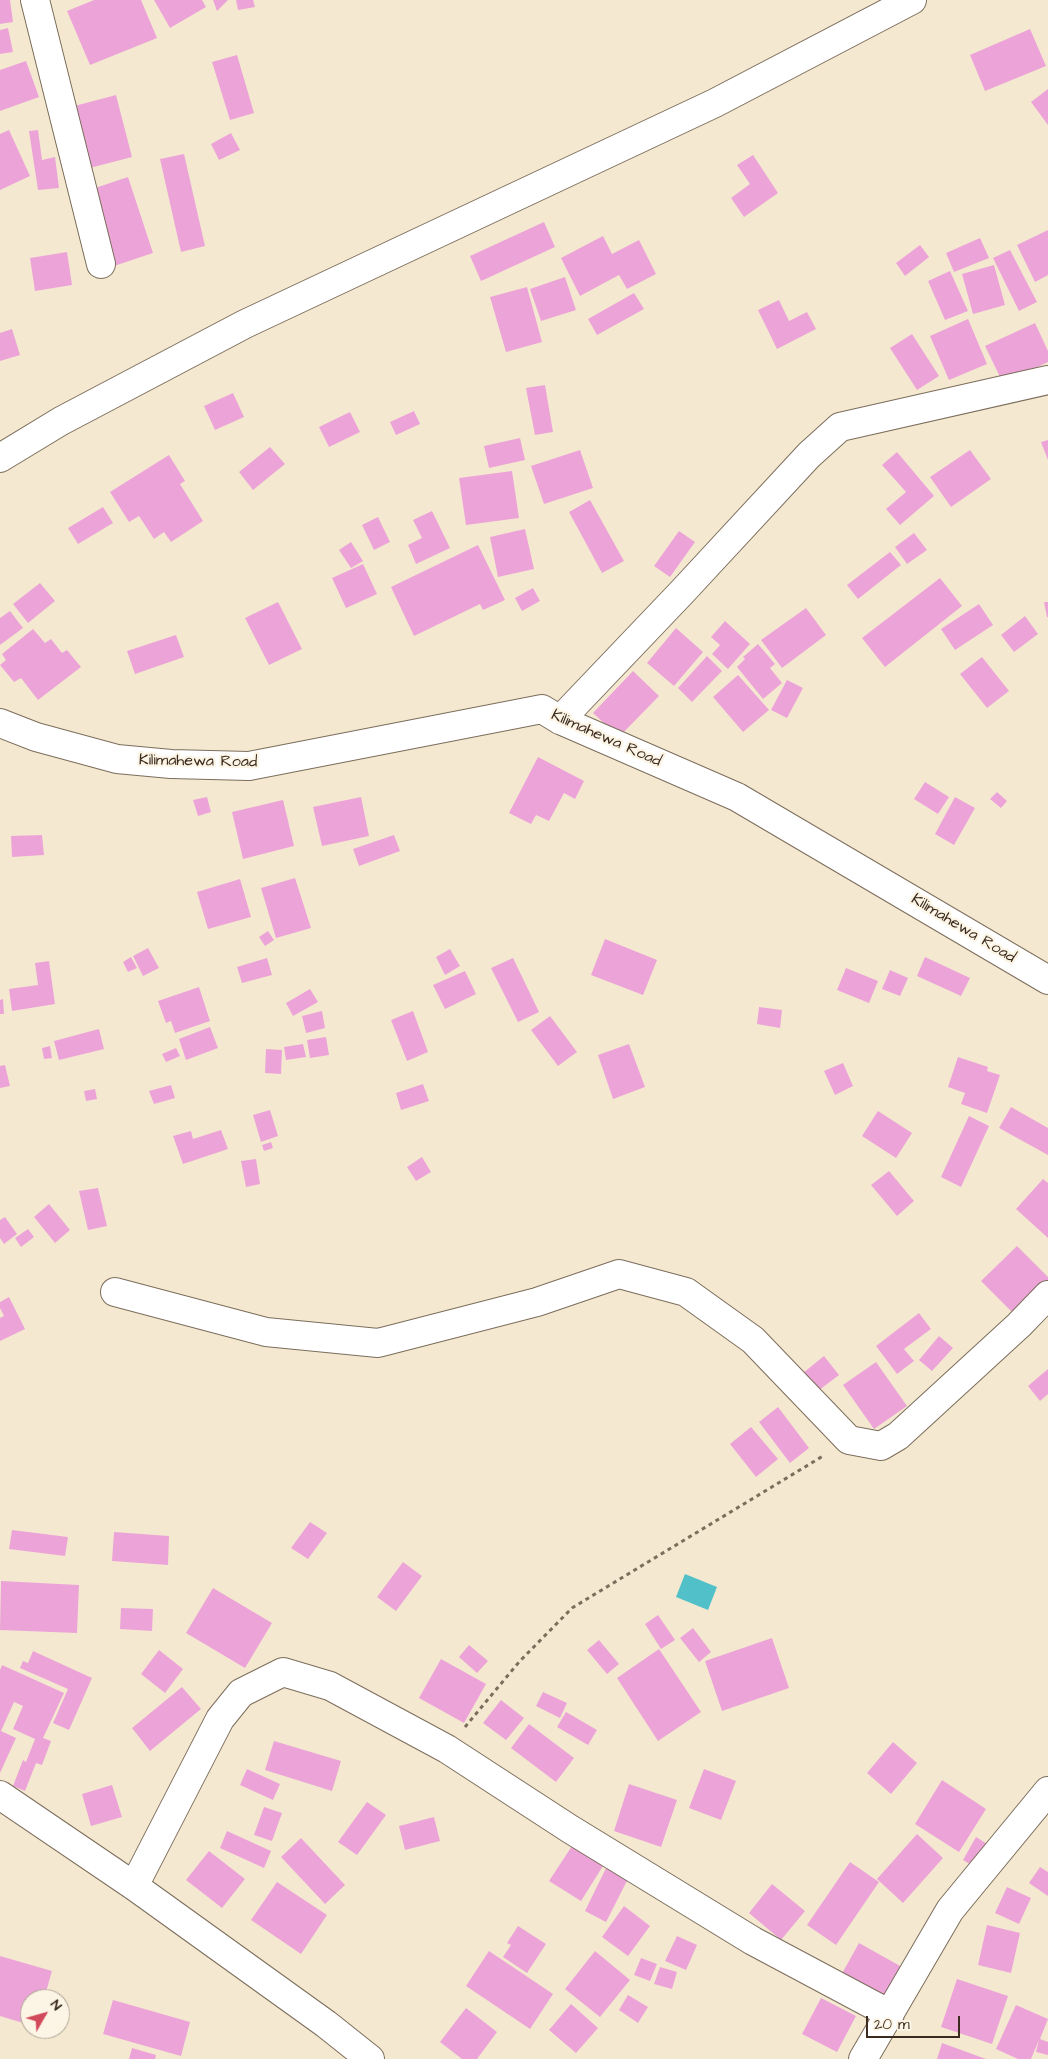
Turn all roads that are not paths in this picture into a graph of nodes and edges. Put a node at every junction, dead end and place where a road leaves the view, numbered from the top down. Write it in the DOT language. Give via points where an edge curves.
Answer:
graph roads {
  1 [pos="35,0"];
  2 [pos="912,0"];
  3 [pos="101,264"];
  4 [pos="1048,380"];
  5 [pos="0,458"];
  6 [pos="560,720"];
  7 [pos="0,723"];
  8 [pos="1048,980"];
  9 [pos="115,1292"];
  10 [pos="1048,1295"];
  11 [pos="1048,1791"];
  12 [pos="0,1795"];
  13 [pos="134,1886"];
  14 [pos="890,2014"];
  15 [pos="370,2059"];
  16 [pos="863,2059"];
  1 -- 3 [label="street"];
  2 -- 5 [label="street" via="715,103 245,324 60,421"];
  4 -- 6 [label="street" via="840,427 809,454"];
  6 -- 7 [label="street, Kilimahewa Road" via="542,710 249,766 117,760"];
  6 -- 8 [label="street, Kilimahewa Road" via="737,797"];
  9 -- 10 [label="street" via="266,1332 378,1343 537,1302 619,1274 686,1292 753,1340 850,1440 881,1446 898,1436"];
  11 -- 14 [label="street" via="950,1910"];
  12 -- 13 [label="street"];
  13 -- 14 [label="street" via="220,1719 241,1693 283,1672 330,1686 447,1749 753,1941"];
  13 -- 15 [label="street"];
  14 -- 16 [label="street"];
}
